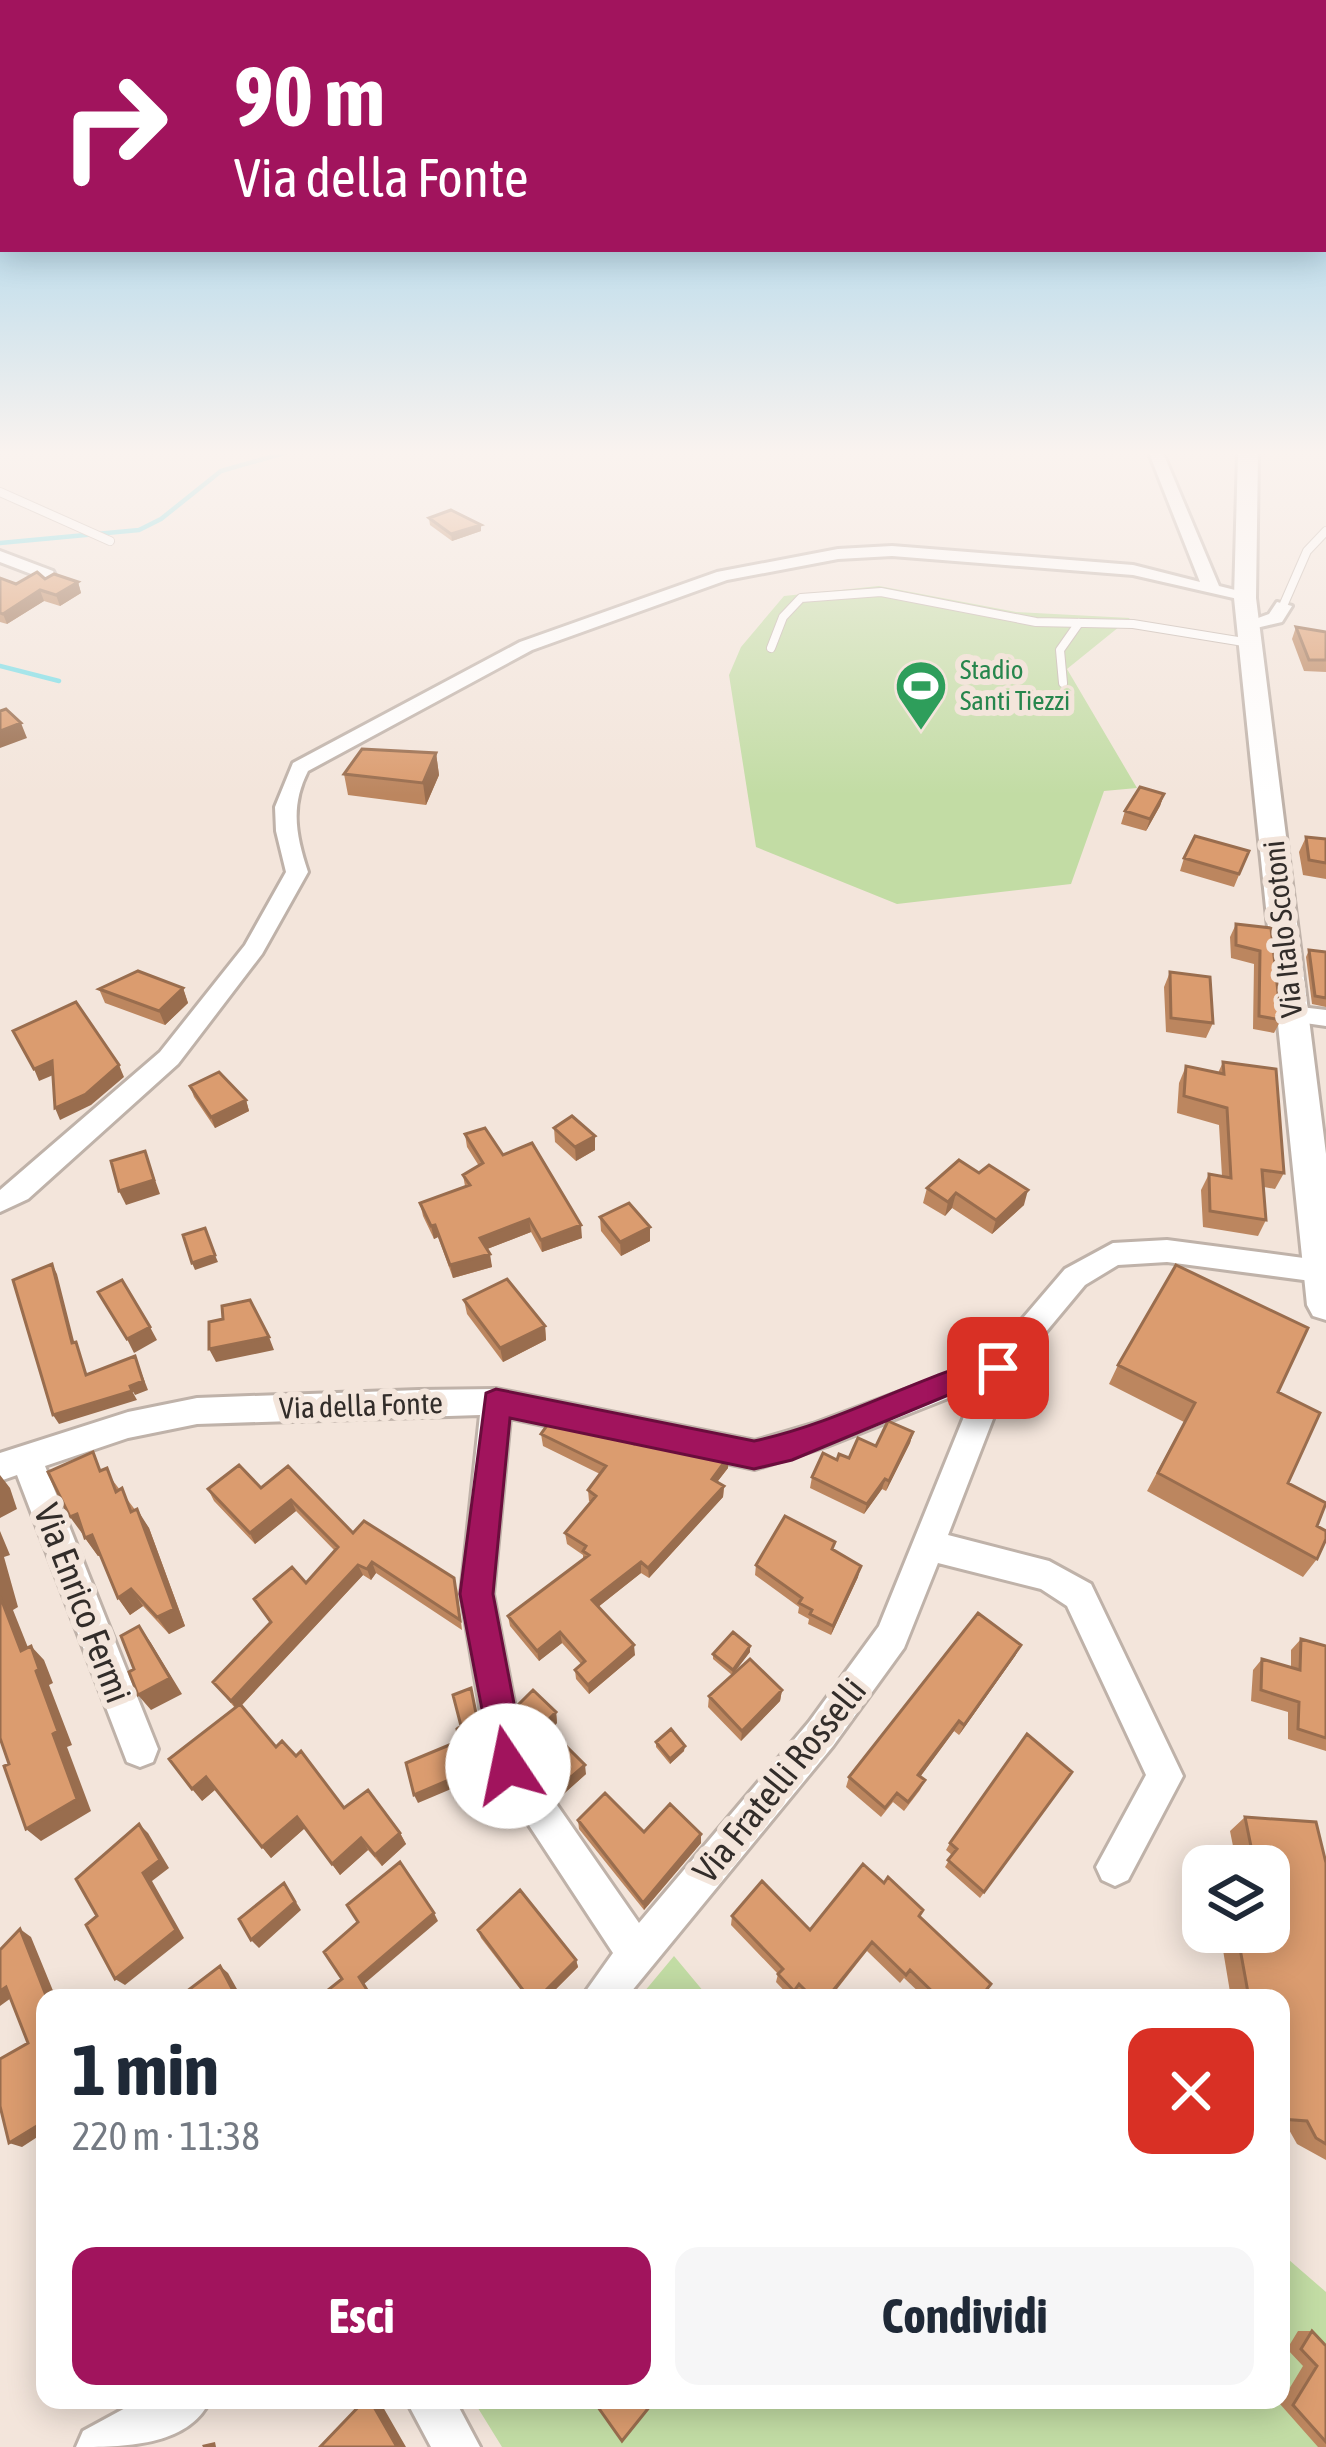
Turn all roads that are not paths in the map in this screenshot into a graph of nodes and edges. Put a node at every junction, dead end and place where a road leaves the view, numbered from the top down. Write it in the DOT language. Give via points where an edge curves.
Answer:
graph roads {
  1 [pos="27,567"];
  2 [pos="769,567"];
  3 [pos="1097,567"];
  4 [pos="1202,567"];
  5 [pos="1248,567"];
  6 [pos="1300,567"];
  7 [pos="46,575"];
  8 [pos="1211,590"];
  9 [pos="1283,606"];
  10 [pos="1248,622"];
  11 [pos="1079,623"];
  12 [pos="771,648"];
  13 [pos="1064,683"];
  14 [pos="1292,1014"];
  15 [pos="1326,1018"];
  16 [pos="0,1202"];
  17 [pos="1325,1283"];
  18 [pos="998,1368"];
  19 [pos="496,1402"];
  20 [pos="13,1462"];
  21 [pos="931,1546"];
  22 [pos="140,1749"];
  23 [pos="1115,1868"];
  24 [pos="637,1954"];
  25 [pos="608,1989"];
  26 [pos="170,2409"];
  27 [pos="434,2409"];
  28 [pos="99,2447"];
  29 [pos="457,2447"];
  1 -- 7 [label="street"];
  2 -- 16 [label="street" via="526,646 300,767 285,792 285,835 297,872 254,949 169,1058"];
  3 -- 8 [label="street"];
  4 -- 8 [label="street"];
  5 -- 10 [label="street, Via Italo Scotoni"];
  6 -- 9 [label="lane"];
  8 -- 10 [label="street"];
  9 -- 10 [label="street" via="1276,618"];
  10 -- 11 [label="lane" via="1197,631"];
  10 -- 14 [label="street, Via Italo Scotoni"];
  11 -- 12 [label="lane" via="881,592 801,598"];
  11 -- 13 [label="lane" via="1056,658"];
  14 -- 15 [label="street"];
  14 -- 17 [label="street, Via Italo Scotoni"];
  17 -- 18 [label="street, Via Fratelli Rosselli" via="1167,1251 1113,1254 1075,1277"];
  18 -- 19 [label="street, Via della Fonte" via="754,1455"];
  18 -- 21 [label="street, Via Fratelli Rosselli"];
  19 -- 20 [label="street, Via della Fonte" via="197,1411"];
  19 -- 24 [label="street" via="477,1594 508,1766"];
  20 -- 22 [label="street, Via Enrico Fermi"];
  21 -- 23 [label="street" via="1049,1576 1079,1595 1165,1776"];
  21 -- 24 [label="street, Via Fratelli Rosselli" via="892,1637"];
  24 -- 25 [label="street, Via Fratelli Rosselli"];
  26 -- 28 [label="street"];
  27 -- 29 [label="street"];
}
